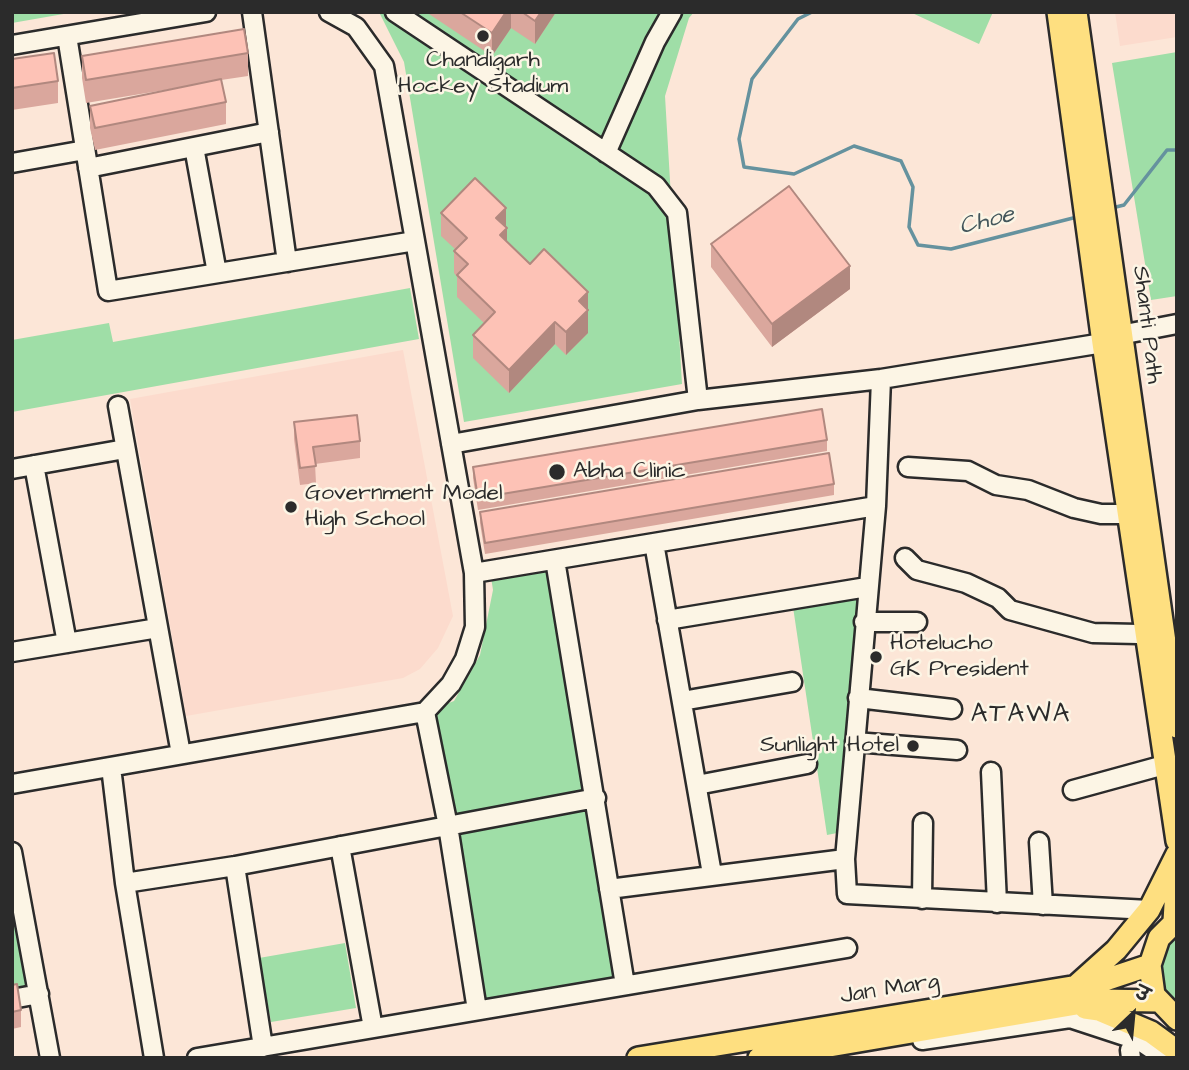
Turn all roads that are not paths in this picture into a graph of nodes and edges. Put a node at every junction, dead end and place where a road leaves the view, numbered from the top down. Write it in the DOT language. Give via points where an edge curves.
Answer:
graph roads {
  1 [pos="206,12"];
  2 [pos="252,12"];
  3 [pos="329,12"];
  4 [pos="395,12"];
  5 [pos="672,12"];
  6 [pos="1058,12"];
  7 [pos="1076,12"];
  8 [pos="67,36"];
  9 [pos="12,45"];
  10 [pos="269,132"];
  11 [pos="194,147"];
  12 [pos="85,150"];
  13 [pos="606,153"];
  14 [pos="1087,154"];
  15 [pos="12,163"];
  16 [pos="88,168"];
  17 [pos="415,241"];
  18 [pos="288,262"];
  19 [pos="217,274"];
  20 [pos="1177,324"];
  21 [pos="1111,339"];
  22 [pos="881,379"];
  23 [pos="698,400"];
  24 [pos="118,406"];
  25 [pos="1118,442"];
  26 [pos="451,444"];
  27 [pos="125,449"];
  28 [pos="34,465"];
  29 [pos="908,467"];
  30 [pos="12,469"];
  31 [pos="876,506"];
  32 [pos="1119,514"];
  33 [pos="654,543"];
  34 [pos="905,558"];
  35 [pos="555,560"];
  36 [pos="474,573"];
  37 [pos="867,587"];
  38 [pos="667,620"];
  39 [pos="864,622"];
  40 [pos="917,622"];
  41 [pos="158,628"];
  42 [pos="1138,634"];
  43 [pos="67,643"];
  44 [pos="12,652"];
  45 [pos="793,681"];
  46 [pos="858,698"];
  47 [pos="682,701"];
  48 [pos="952,709"];
  49 [pos="425,712"];
  50 [pos="1177,727"];
  51 [pos="855,742"];
  52 [pos="957,750"];
  53 [pos="181,754"];
  54 [pos="807,764"];
  55 [pos="111,767"];
  56 [pos="1157,767"];
  57 [pos="991,772"];
  58 [pos="12,784"];
  59 [pos="697,785"];
  60 [pos="1073,790"];
  61 [pos="596,797"];
  62 [pos="923,823"];
  63 [pos="448,826"];
  64 [pos="1176,832"];
  65 [pos="1039,842"];
  66 [pos="341,846"];
  67 [pos="12,852"];
  68 [pos="1177,854"];
  69 [pos="845,859"];
  70 [pos="235,866"];
  71 [pos="712,874"];
  72 [pos="1177,874"];
  73 [pos="125,884"];
  74 [pos="609,889"];
  75 [pos="16,895"];
  76 [pos="922,899"];
  77 [pos="997,903"];
  78 [pos="1042,905"];
  79 [pos="1149,910"];
  80 [pos="1175,920"];
  81 [pos="847,948"];
  82 [pos="1150,965"];
  83 [pos="625,985"];
  84 [pos="38,994"];
  85 [pos="1074,995"];
  86 [pos="12,999"];
  87 [pos="1157,1001"];
  88 [pos="477,1010"];
  89 [pos="1177,1019"];
  90 [pos="373,1028"];
  91 [pos="263,1046"];
  92 [pos="1177,1051"];
  93 [pos="50,1058"];
  94 [pos="154,1058"];
  95 [pos="197,1058"];
  96 [pos="638,1058"];
  97 [pos="759,1058"];
  98 [pos="819,1058"];
  99 [pos="1165,1058"];
  1 -- 8 [label="street"];
  2 -- 10 [label="street"];
  3 -- 17 [label="street" via="356,27 384,66"];
  4 -- 13 [label="street"];
  5 -- 13 [label="street"];
  6 -- 14 [label="main road, Shanti Path"];
  7 -- 14 [label="main road, Shanti Path"];
  8 -- 9 [label="street"];
  8 -- 12 [label="street"];
  10 -- 11 [label="street"];
  10 -- 18 [label="street"];
  11 -- 16 [label="street"];
  11 -- 19 [label="street"];
  12 -- 15 [label="street"];
  12 -- 16 [label="street"];
  13 -- 23 [label="street" via="656,186 677,213"];
  14 -- 21 [label="main road, Shanti Path"];
  16 -- 19 [label="street" via="108,291"];
  17 -- 18 [label="street"];
  17 -- 26 [label="street"];
  18 -- 19 [label="street"];
  20 -- 21 [label="street"];
  21 -- 22 [label="street"];
  21 -- 25 [label="main road, Shanti Path"];
  21 -- 50 [label="main road, Shanti Path"];
  22 -- 23 [label="street"];
  22 -- 31 [label="street"];
  23 -- 26 [label="street"];
  24 -- 27 [label="street"];
  25 -- 32 [label="street" via="1112,460"];
  25 -- 64 [label="main road, Shanti Path"];
  26 -- 36 [label="street"];
  27 -- 28 [label="street"];
  27 -- 41 [label="street"];
  28 -- 30 [label="street"];
  28 -- 43 [label="street"];
  29 -- 32 [label="street" via="968,471 996,485 1028,490 1074,508"];
  31 -- 33 [label="street"];
  31 -- 37 [label="street"];
  32 -- 42 [label="street"];
  33 -- 35 [label="street"];
  33 -- 38 [label="street"];
  34 -- 42 [label="street" via="917,570 998,598 1010,610 1093,633"];
  35 -- 36 [label="street"];
  35 -- 61 [label="street"];
  36 -- 49 [label="street" via="475,627 466,659"];
  37 -- 38 [label="street"];
  37 -- 39 [label="street"];
  38 -- 47 [label="street"];
  39 -- 40 [label="street"];
  39 -- 46 [label="street"];
  41 -- 43 [label="street"];
  41 -- 53 [label="street"];
  42 -- 56 [label="street"];
  43 -- 44 [label="street"];
  45 -- 47 [label="street"];
  46 -- 48 [label="street"];
  46 -- 51 [label="street"];
  47 -- 59 [label="street"];
  49 -- 53 [label="street"];
  49 -- 63 [label="street"];
  51 -- 52 [label="street"];
  51 -- 69 [label="street"];
  53 -- 55 [label="street"];
  54 -- 59 [label="street"];
  55 -- 58 [label="street"];
  55 -- 73 [label="street"];
  56 -- 60 [label="street"];
  56 -- 64 [label="street" via="1161,800"];
  57 -- 77 [label="street"];
  59 -- 71 [label="street"];
  61 -- 63 [label="street"];
  61 -- 74 [label="street"];
  62 -- 76 [label="street"];
  63 -- 66 [label="street"];
  63 -- 88 [label="street"];
  65 -- 78 [label="street"];
  66 -- 70 [label="street"];
  66 -- 90 [label="street"];
  67 -- 75 [label="street"];
  68 -- 79 [label="main road"];
  69 -- 71 [label="street"];
  69 -- 76 [label="street" via="847,894"];
  70 -- 73 [label="street"];
  70 -- 91 [label="street"];
  71 -- 74 [label="street"];
  72 -- 80 [label="main road"];
  73 -- 94 [label="street"];
  74 -- 83 [label="street"];
  75 -- 84 [label="street"];
  76 -- 77 [label="street"];
  77 -- 78 [label="street"];
  78 -- 79 [label="street"];
  79 -- 85 [label="main road"];
  80 -- 82 [label="main road" via="1159,938"];
  81 -- 83 [label="street"];
  82 -- 85 [label="main road, Jan Marg"];
  82 -- 87 [label="main road" via="1151,989"];
  83 -- 88 [label="street"];
  84 -- 86 [label="street"];
  84 -- 93 [label="street"];
  85 -- 87 [label="main road, Jan Marg"];
  85 -- 92 [label="main road" via="1151,1032"];
  85 -- 96 [label="main road, Jan Marg"];
  85 -- 97 [label="main road, Jan Marg"];
  87 -- 89 [label="main road"];
  88 -- 90 [label="street"];
  90 -- 91 [label="street"];
  91 -- 95 [label="street"];
  98 -- 99 [label="street" via="1070,1018 1140,1041"];
}
